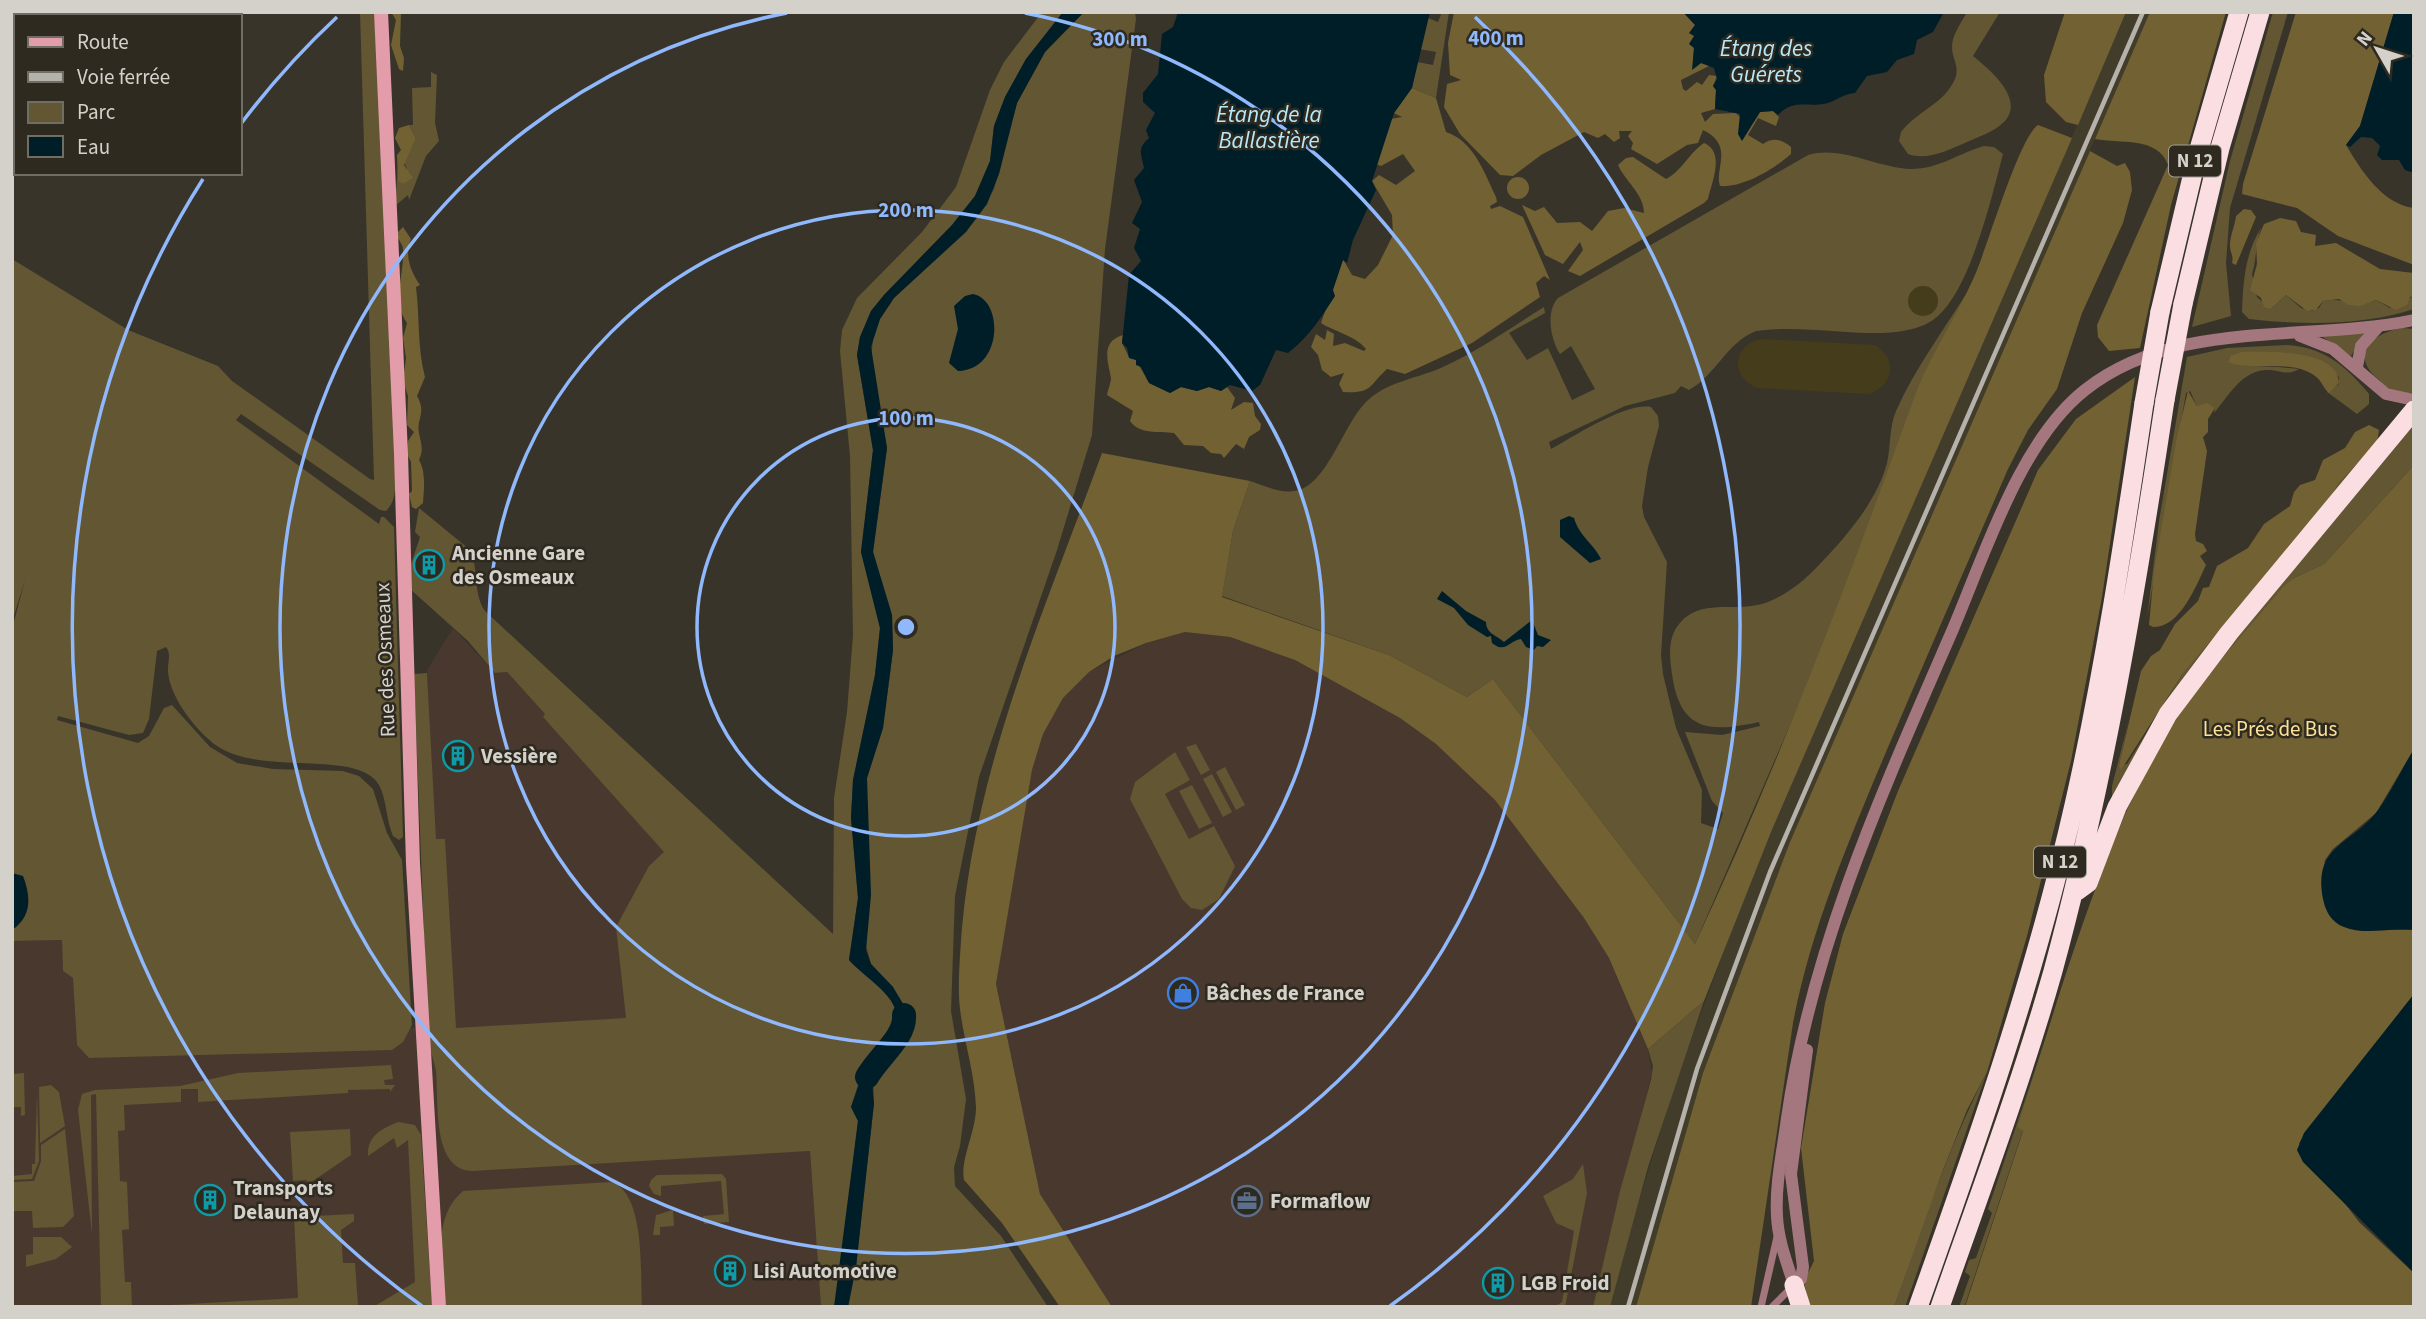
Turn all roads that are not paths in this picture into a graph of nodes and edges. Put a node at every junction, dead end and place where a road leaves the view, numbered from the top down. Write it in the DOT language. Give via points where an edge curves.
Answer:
graph roads {
  1 [pos="381,12"];
  2 [pos="2239,12"];
  3 [pos="2260,12"];
  4 [pos="2413,321"];
  5 [pos="2378,327"];
  6 [pos="2290,334"];
  7 [pos="2357,367"];
  8 [pos="2414,400"];
  9 [pos="2414,410"];
  10 [pos="2073,893"];
  11 [pos="1816,980"];
  12 [pos="1778,1230"];
  13 [pos="1794,1285"];
  14 [pos="439,1307"];
  15 [pos="1762,1307"];
  16 [pos="1772,1307"];
  17 [pos="1801,1307"];
  18 [pos="1918,1307"];
  19 [pos="1940,1307"];
  1 -- 14 [label="main road, Rue des Osmeaux" via="413,864"];
  2 -- 18 [label="highway, N 12, bridge" via="2196,156 2160,312 2114,603 2074,805 2022,1004"];
  3 -- 10 [label="highway, N 12, bridge" via="2220,148 2183,304 2113,721"];
  4 -- 5 [label="street"];
  5 -- 6 [label="street"];
  5 -- 7 [label="street" via="2361,346"];
  6 -- 7 [label="street" via="2327,345"];
  6 -- 11 [label="street" via="2208,340 2146,359 2086,389 2042,436 2017,481 1870,820"];
  7 -- 8 [label="street" via="2386,394"];
  9 -- 10 [label="highway" via="2229,633 2168,714 2117,807 2088,883"];
  10 -- 19 [label="highway, N 12" via="2020,1075"];
  11 -- 12 [label="street" via="1793,1081 1778,1190"];
  11 -- 13 [label="street" via="1792,1161 1803,1267 1801,1279"];
  12 -- 13 [label="street"];
  12 -- 15 [label="street"];
  13 -- 16 [label="street"];
  13 -- 17 [label="highway"];
}
